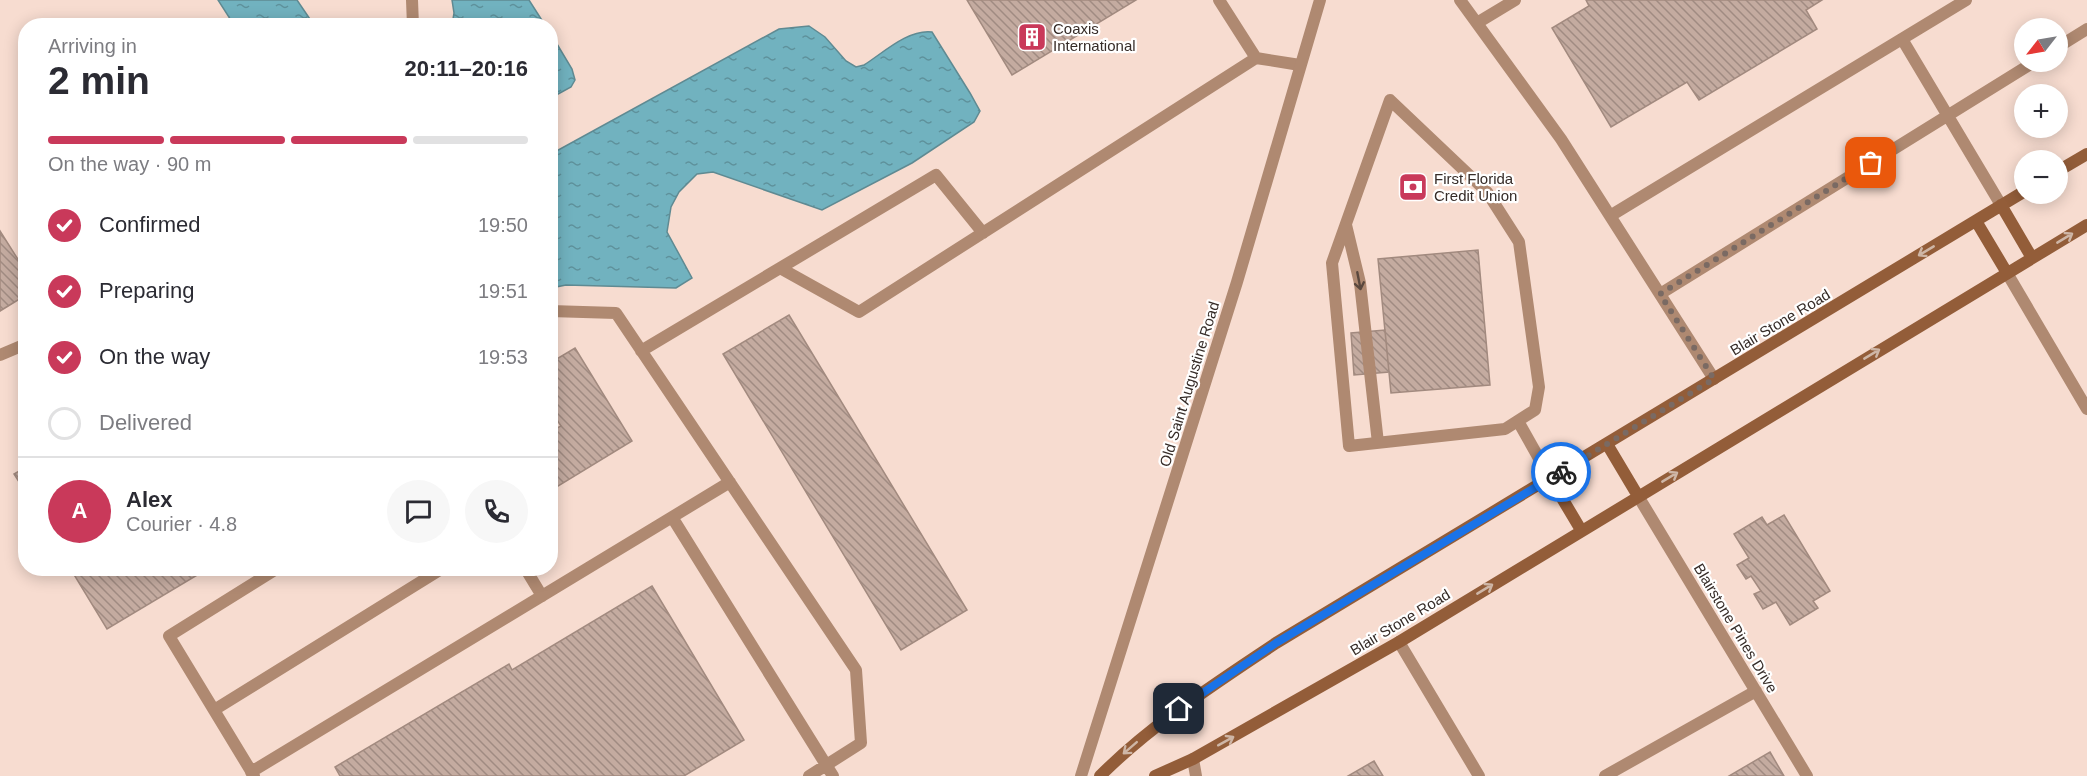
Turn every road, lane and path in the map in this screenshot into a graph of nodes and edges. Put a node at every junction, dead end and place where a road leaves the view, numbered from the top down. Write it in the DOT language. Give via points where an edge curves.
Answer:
graph roads {
  1 [pos="412,0"];
  2 [pos="1219,0"];
  3 [pos="1320,0"];
  4 [pos="1460,0"];
  5 [pos="1515,0"];
  6 [pos="1966,0"];
  7 [pos="413,18"];
  8 [pos="1477,23"];
  9 [pos="2087,29"];
  10 [pos="1902,39"];
  11 [pos="2068,41"];
  12 [pos="1256,58"];
  13 [pos="1300,65"];
  14 [pos="2018,72"];
  15 [pos="1947,115"];
  16 [pos="2087,154"];
  17 [pos="2068,165"];
  18 [pos="2014,198"];
  19 [pos="2001,206"];
  20 [pos="1610,216"];
  21 [pos="1976,221"];
  22 [pos="1346,223"];
  23 [pos="2087,225"];
  24 [pos="983,233"];
  25 [pos="2032,258"];
  26 [pos="780,268"];
  27 [pos="2007,273"];
  28 [pos="1660,294"];
  29 [pos="558,311"];
  30 [pos="18,348"];
  31 [pos="641,351"];
  32 [pos="0,356"];
  33 [pos="1714,379"];
  34 [pos="2087,409"];
  35 [pos="1518,421"];
  36 [pos="1378,443"];
  37 [pos="1607,444"];
  38 [pos="1550,478"];
  39 [pos="730,482"];
  40 [pos="1638,496"];
  41 [pos="672,517"];
  42 [pos="1581,530"];
  43 [pos="265,576"];
  44 [pos="430,576"];
  45 [pos="530,576"];
  46 [pos="542,596"];
  47 [pos="1399,642"];
  48 [pos="1756,691"];
  49 [pos="214,710"];
  50 [pos="1193,759"];
  51 [pos="830,770"];
  52 [pos="252,774"];
  53 [pos="809,776"];
  54 [pos="1081,776"];
  55 [pos="1100,776"];
  56 [pos="1155,776"];
  57 [pos="1196,776"];
  58 [pos="1479,776"];
  59 [pos="1605,776"];
  60 [pos="1808,776"];
  1 -- 7 [label="street"];
  2 -- 12 [label="street"];
  3 -- 13 [label="street, Old Saint Augustine Road"];
  4 -- 8 [label="street"];
  5 -- 8 [label="street"];
  6 -- 10 [label="street"];
  8 -- 20 [label="street" via="1561,139"];
  9 -- 11 [label="street"];
  10 -- 15 [label="street"];
  10 -- 20 [label="street"];
  12 -- 13 [label="street"];
  12 -- 24 [label="street"];
  13 -- 54 [label="street, Old Saint Augustine Road" via="1237,282"];
  14 -- 15 [label="street"];
  15 -- 19 [label="street"];
  15 -- 28 [label="street"];
  16 -- 17 [label="main road"];
  18 -- 19 [label="main road, Blair Stone Road"];
  19 -- 21 [label="main road, Blair Stone Road"];
  19 -- 25 [label="main road"];
  20 -- 28 [label="street"];
  21 -- 27 [label="main road"];
  21 -- 33 [label="main road, Blair Stone Road, one-way"];
  22 -- 35 [label="street" via="1390,100 1487,192 1519,242 1539,387 1535,410"];
  22 -- 36 [label="street, one-way" via="1360,283"];
  22 -- 36 [label="street" via="1332,263 1349,446"];
  25 -- 23 [label="main road, Blair Stone Road, one-way"];
  24 -- 26 [label="street" via="859,312"];
  24 -- 26 [label="street" via="936,175"];
  25 -- 27 [label="main road, Blair Stone Road"];
  26 -- 31 [label="street"];
  27 -- 34 [label="street"];
  40 -- 27 [label="main road, Blair Stone Road, one-way"];
  28 -- 33 [label="street"];
  29 -- 31 [label="street" via="616,313"];
  30 -- 32 [label="street"];
  31 -- 39 [label="street"];
  33 -- 37 [label="main road, Blair Stone Road"];
  35 -- 36 [label="street" via="1505,429"];
  35 -- 38 [label="street"];
  37 -- 38 [label="main road, Blair Stone Road"];
  37 -- 40 [label="main road"];
  38 -- 42 [label="main road"];
  38 -- 55 [label="main road, Blair Stone Road, one-way" via="1276,643 1162,722"];
  39 -- 41 [label="street"];
  39 -- 51 [label="street" via="856,670 861,743"];
  40 -- 42 [label="main road, Blair Stone Road"];
  40 -- 48 [label="street, Blairstone Pines Drive"];
  41 -- 46 [label="street"];
  41 -- 51 [label="street"];
  47 -- 42 [label="main road, Blair Stone Road, one-way"];
  43 -- 49 [label="street" via="169,636"];
  44 -- 49 [label="street"];
  45 -- 46 [label="street"];
  46 -- 52 [label="street"];
  50 -- 47 [label="main road, Blair Stone Road, one-way"];
  47 -- 58 [label="street"];
  48 -- 59 [label="street"];
  48 -- 60 [label="street, Blairstone Pines Drive"];
  49 -- 52 [label="street"];
  50 -- 56 [label="main road, Blair Stone Road"];
  50 -- 57 [label="street"];
  51 -- 53 [label="street"];
}
